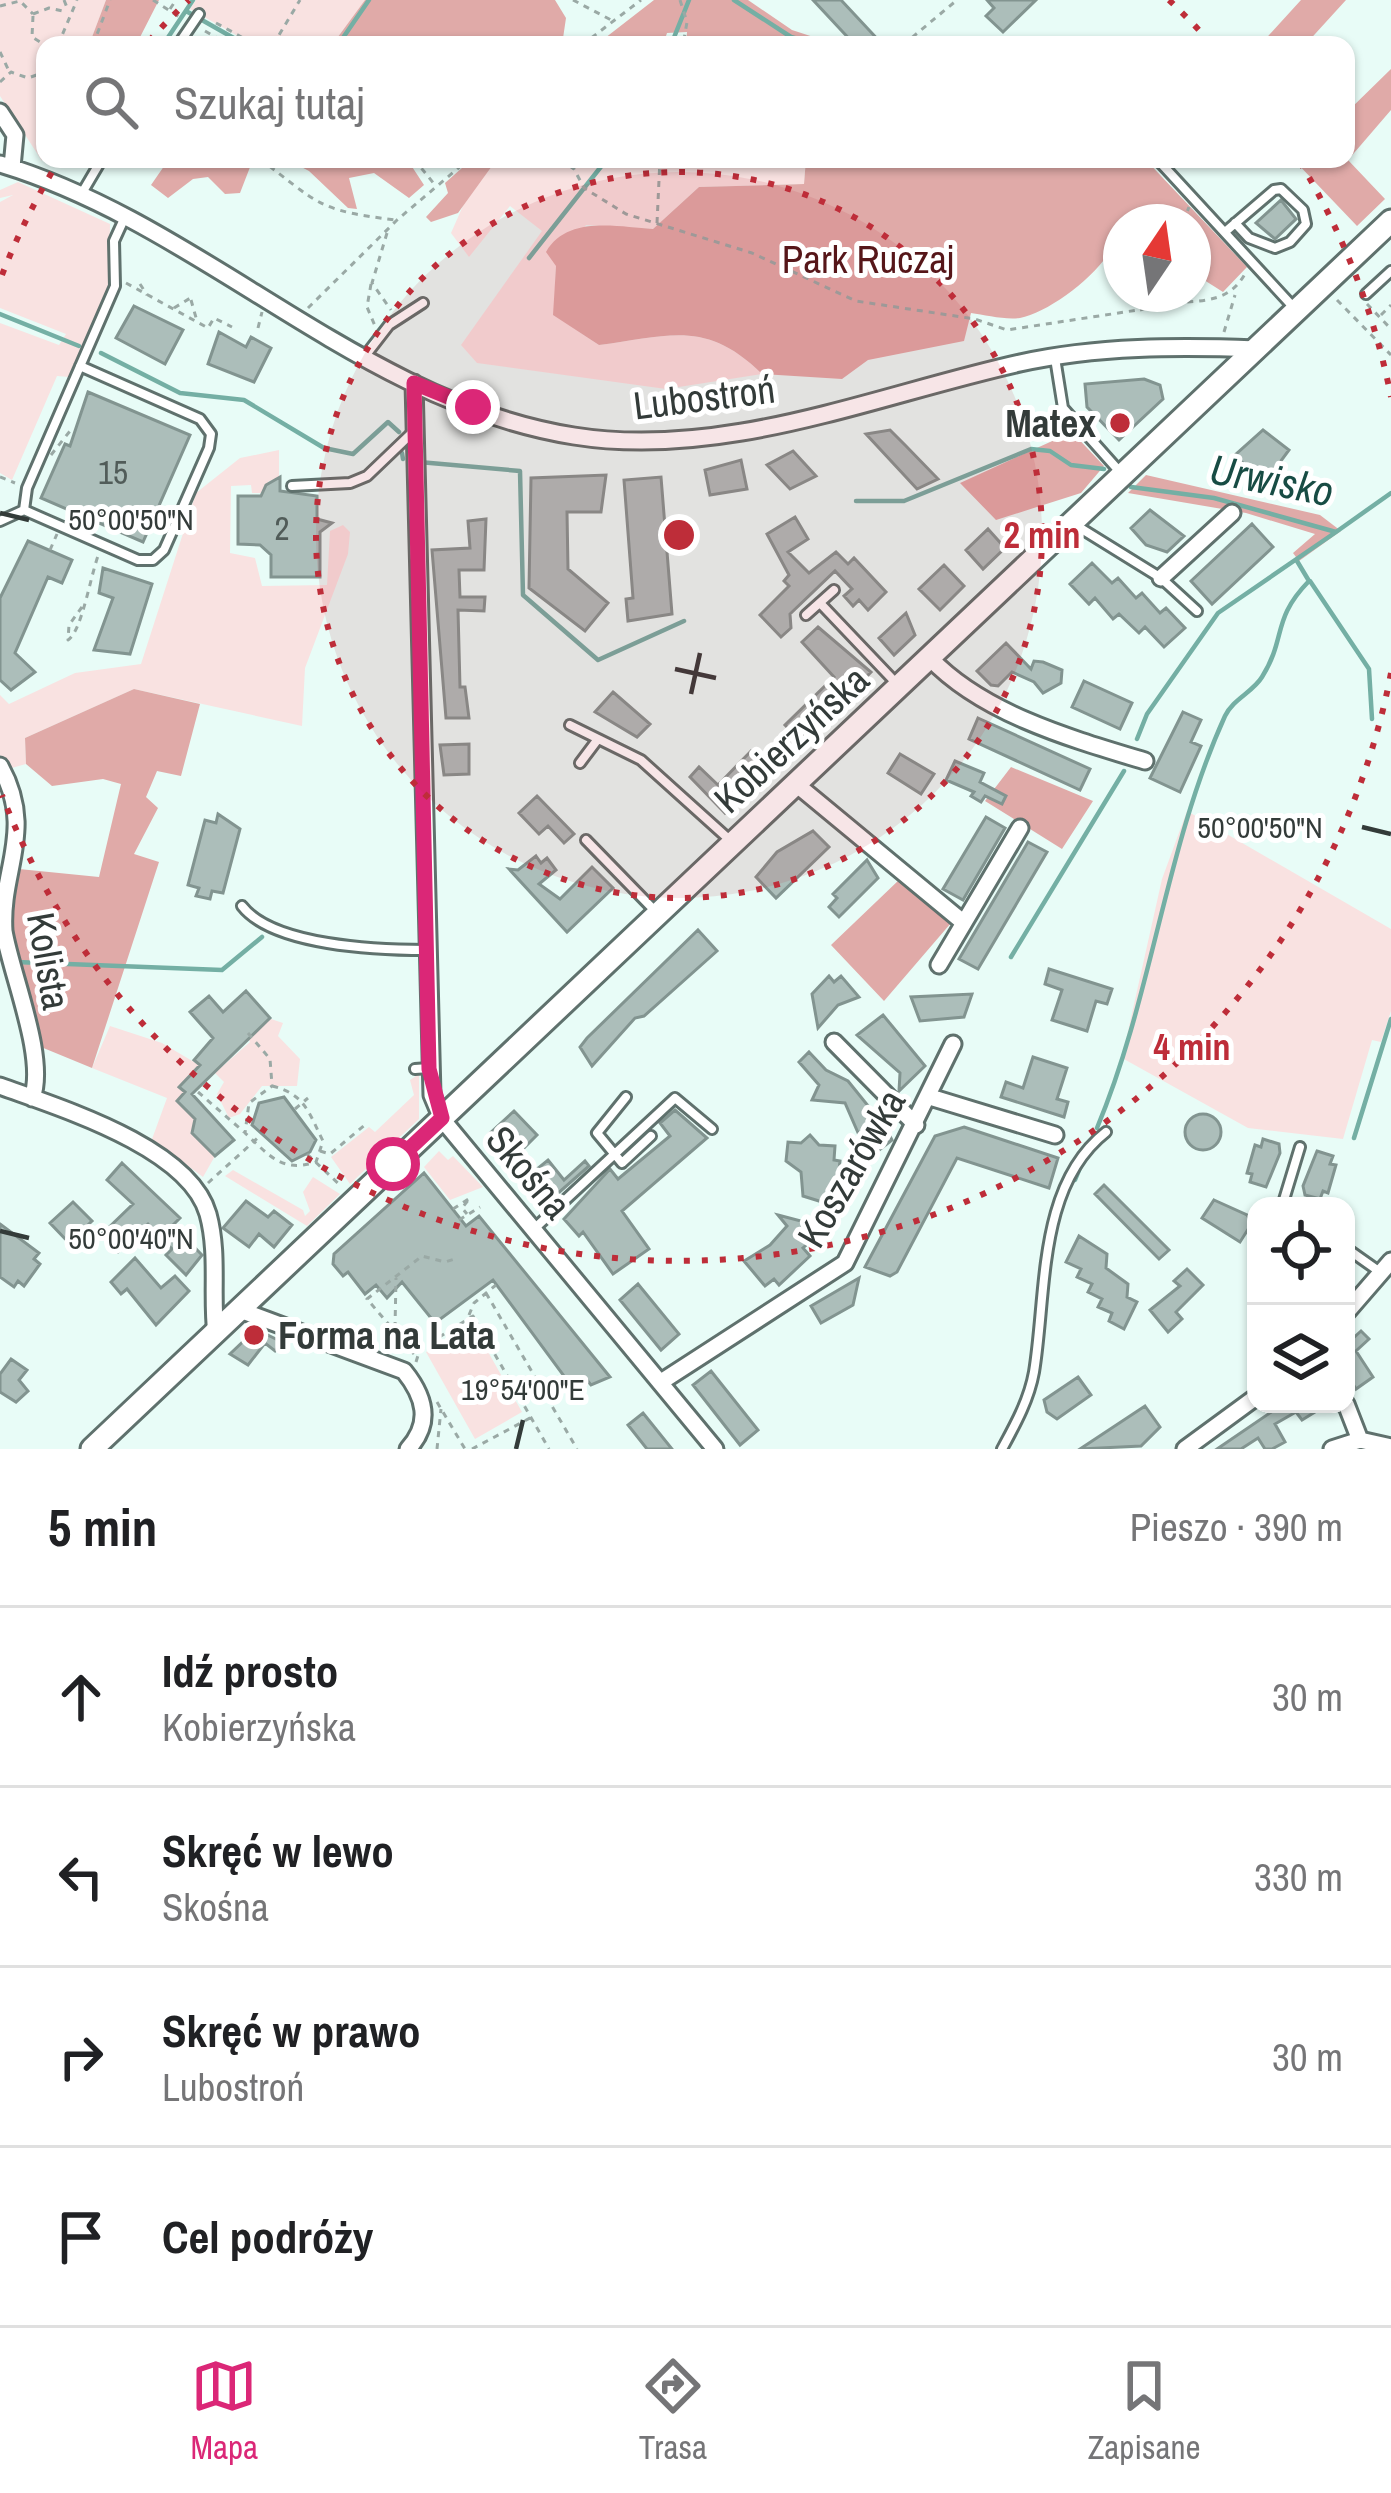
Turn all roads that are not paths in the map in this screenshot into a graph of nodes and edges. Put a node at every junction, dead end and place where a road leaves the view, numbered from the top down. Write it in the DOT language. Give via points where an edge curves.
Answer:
graph roads {
  1 [pos="199,14"];
  2 [pos="184,36"];
  3 [pos="0,112"];
  4 [pos="3,165"];
  5 [pos="98,168"];
  6 [pos="1165,168"];
  7 [pos="81,195"];
  8 [pos="124,217"];
  9 [pos="1391,222"];
  10 [pos="1235,223"];
  11 [pos="1225,232"];
  12 [pos="1391,271"];
  13 [pos="1366,294"];
  14 [pos="423,303"];
  15 [pos="1297,311"];
  16 [pos="1256,350"];
  17 [pos="364,357"];
  18 [pos="1055,358"];
  19 [pos="80,366"];
  20 [pos="414,383"];
  21 [pos="414,431"];
  22 [pos="1122,474"];
  23 [pos="292,485"];
  24 [pos="1232,513"];
  25 [pos="28,517"];
  26 [pos="0,521"];
  27 [pos="1070,522"];
  28 [pos="1161,578"];
  29 [pos="834,590"];
  30 [pos="820,603"];
  31 [pos="1197,611"];
  32 [pos="806,615"];
  33 [pos="930,658"];
  34 [pos="899,686"];
  35 [pos="570,725"];
  36 [pos="598,739"];
  37 [pos="1145,761"];
  38 [pos="580,763"];
  39 [pos="0,766"];
  40 [pos="796,784"];
  41 [pos="1020,828"];
  42 [pos="586,841"];
  43 [pos="733,843"];
  44 [pos="242,905"];
  45 [pos="658,914"];
  46 [pos="964,923"];
  47 [pos="2,927"];
  48 [pos="426,950"];
  49 [pos="939,965"];
  50 [pos="834,1042"];
  51 [pos="953,1044"];
  52 [pos="0,1086"];
  53 [pos="930,1096"];
  54 [pos="626,1097"];
  55 [pos="32,1098"];
  56 [pos="442,1118"];
  57 [pos="916,1125"];
  58 [pos="712,1129"];
  59 [pos="1106,1132"];
  60 [pos="1055,1135"];
  61 [pos="651,1136"];
  62 [pos="1300,1147"];
  63 [pos="612,1151"];
  64 [pos="1285,1197"];
  65 [pos="534,1229"];
  66 [pos="1355,1252"];
  67 [pos="1386,1267"];
  68 [pos="1353,1305"];
  69 [pos="240,1310"];
  70 [pos="216,1335"];
  71 [pos="661,1382"];
  72 [pos="1247,1403"];
  73 [pos="1350,1413"];
  74 [pos="1360,1440"];
  75 [pos="1391,1447"];
  76 [pos="92,1449"];
  77 [pos="408,1449"];
  78 [pos="716,1449"];
  79 [pos="1002,1449"];
  80 [pos="1184,1449"];
  81 [pos="1332,1449"];
  1 -- 2 [label="lane"];
  3 -- 4 [label="street" via="15,135"];
  4 -- 7 [label="street, Lubostroń"];
  5 -- 7 [label="lane"];
  6 -- 11 [label="lane"];
  7 -- 8 [label="street, Lubostroń"];
  8 -- 17 [label="street, Lubostroń"];
  8 -- 19 [label="lane" via="114,241 115,286"];
  9 -- 15 [label="street, Kobierzyńska"];
  10 -- 10 [label="lane" via="1275,248 1306,224 1281,189"];
  10 -- 11 [label="lane"];
  11 -- 15 [label="lane"];
  12 -- 13 [label="lane"];
  14 -- 17 [label="lane" via="398,317"];
  15 -- 16 [label="street, Kobierzyńska"];
  16 -- 18 [label="street, Lubostroń" via="1128,349"];
  16 -- 22 [label="street, Kobierzyńska"];
  17 -- 20 [label="street, Lubostroń"];
  18 -- 20 [label="street, Lubostroń" via="855,408 662,441 548,431"];
  18 -- 22 [label="lane" via="1063,408"];
  19 -- 25 [label="lane" via="27,488"];
  19 -- 25 [label="lane" via="200,419 212,438 160,556 142,561"];
  20 -- 21 [label="street, Skośna"];
  21 -- 23 [label="lane" via="367,476"];
  21 -- 48 [label="street, Skośna"];
  22 -- 27 [label="street, Kobierzyńska"];
  24 -- 28 [label="street"];
  25 -- 26 [label="lane"];
  27 -- 28 [label="lane"];
  27 -- 33 [label="street, Kobierzyńska"];
  28 -- 31 [label="lane"];
  29 -- 30 [label="lane"];
  30 -- 32 [label="lane"];
  30 -- 34 [label="lane"];
  33 -- 34 [label="street, Kobierzyńska"];
  33 -- 37 [label="street" via="957,687"];
  34 -- 40 [label="street, Kobierzyńska"];
  35 -- 36 [label="lane"];
  36 -- 38 [label="lane"];
  36 -- 43 [label="lane" via="641,760"];
  39 -- 47 [label="street, Kolista" via="18,832"];
  40 -- 43 [label="street, Kobierzyńska"];
  40 -- 46 [label="street"];
  41 -- 46 [label="street"];
  42 -- 45 [label="lane"];
  43 -- 45 [label="street, Kobierzyńska"];
  44 -- 48 [label="lane" via="268,926 346,946"];
  45 -- 56 [label="street, Kobierzyńska"];
  46 -- 49 [label="street"];
  47 -- 55 [label="street, Kolista" via="34,1065"];
  48 -- 56 [label="street, Skośna" via="422,1069"];
  50 -- 57 [label="street"];
  51 -- 53 [label="street, Koszarówka"];
  52 -- 55 [label="street"];
  53 -- 57 [label="street, Koszarówka"];
  53 -- 60 [label="street"];
  54 -- 63 [label="lane" via="597,1132"];
  55 -- 70 [label="street" via="132,1139 198,1193 214,1240"];
  56 -- 65 [label="street, Skośna"];
  56 -- 69 [label="street, Kobierzyńska"];
  57 -- 71 [label="street, Koszarówka" via="845,1263"];
  58 -- 63 [label="lane" via="675,1098"];
  59 -- 79 [label="lane" via="1070,1172 1042,1286 1034,1374"];
  61 -- 63 [label="lane" via="622,1163"];
  62 -- 64 [label="lane"];
  63 -- 65 [label="lane"];
  65 -- 71 [label="street, Skośna"];
  66 -- 67 [label="lane"];
  67 -- 68 [label="street"];
  69 -- 70 [label="street, Kobierzyńska"];
  69 -- 77 [label="street" via="404,1371 424,1408 424,1426"];
  70 -- 76 [label="street, Kobierzyńska"];
  71 -- 78 [label="street, Skośna"];
  72 -- 80 [label="street"];
  73 -- 74 [label="street"];
  74 -- 75 [label="street"];
  74 -- 81 [label="street"];
}
